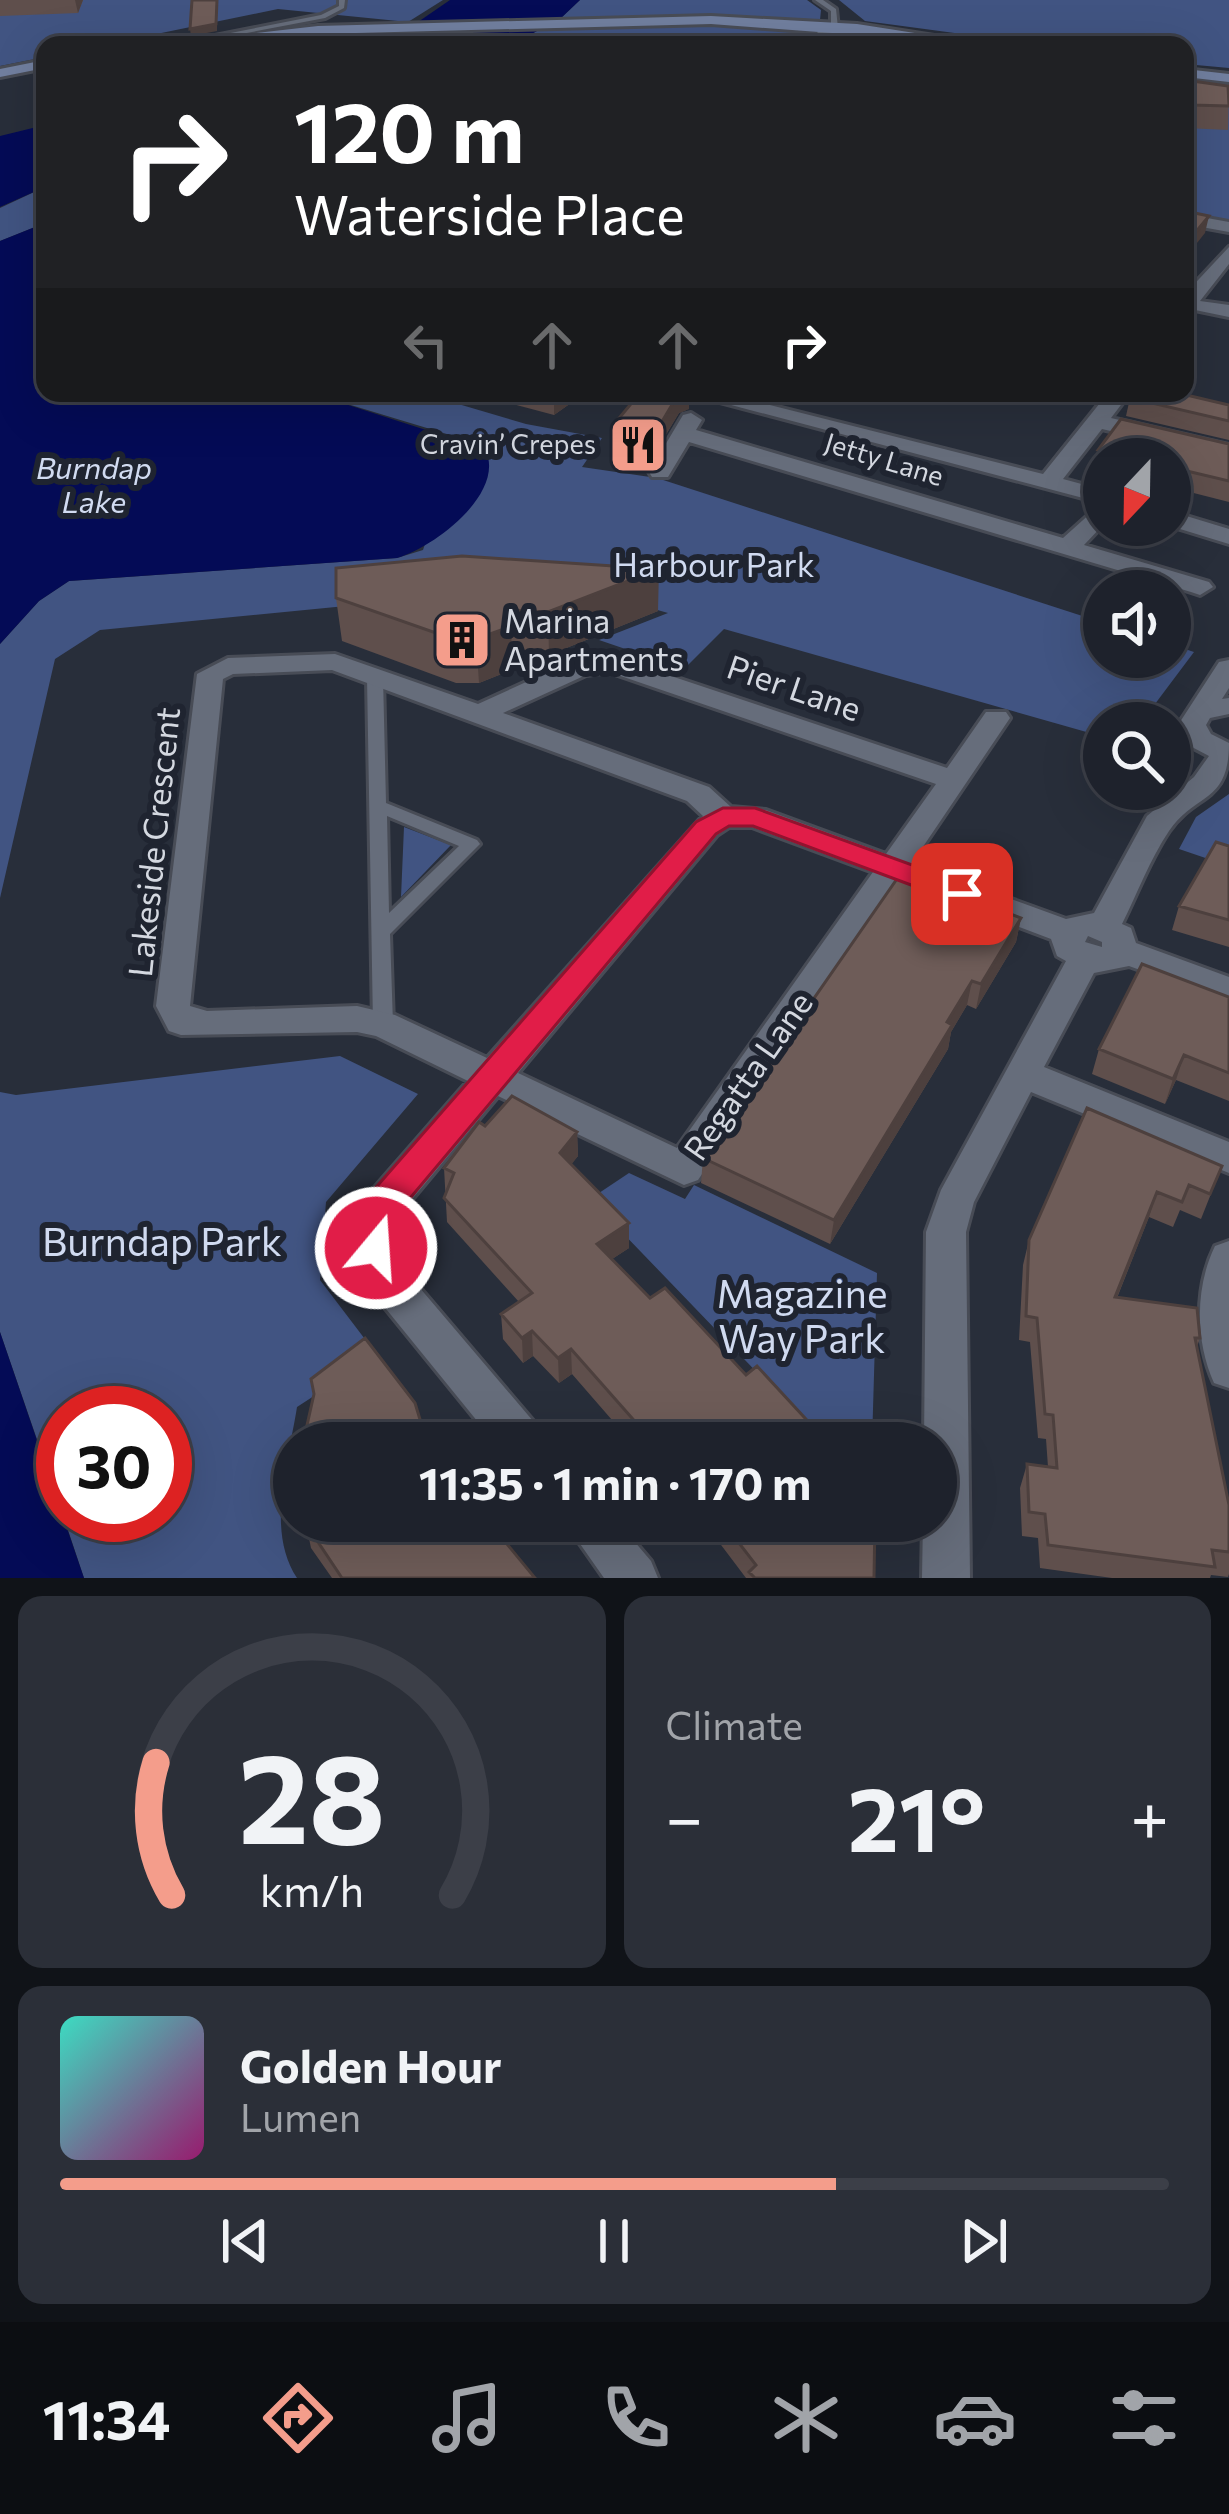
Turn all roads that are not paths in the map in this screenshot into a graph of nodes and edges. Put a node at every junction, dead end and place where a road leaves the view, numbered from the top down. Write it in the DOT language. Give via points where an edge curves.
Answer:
graph roads {
  1 [pos="342,0"];
  2 [pos="818,0"];
  3 [pos="320,24"];
  4 [pos="229,36"];
  5 [pos="831,36"];
  6 [pos="921,36"];
  7 [pos="36,66"];
  8 [pos="0,73"];
  9 [pos="1194,74"];
  10 [pos="1229,78"];
  11 [pos="1194,221"];
  12 [pos="1229,227"];
  13 [pos="1227,257"];
  14 [pos="1194,298"];
  15 [pos="1194,303"];
  16 [pos="1229,311"];
  17 [pos="698,402"];
  18 [pos="734,402"];
  19 [pos="1112,402"];
  20 [pos="1096,422"];
  21 [pos="682,433"];
  22 [pos="1229,452"];
  23 [pos="660,472"];
  24 [pos="1049,482"];
  25 [pos="1083,491"];
  26 [pos="1191,525"];
  27 [pos="1083,532"];
  28 [pos="1229,538"];
  29 [pos="1069,546"];
  30 [pos="1200,587"];
  31 [pos="1229,668"];
  32 [pos="375,677"];
  33 [pos="1229,706"];
  34 [pos="1199,712"];
  35 [pos="478,714"];
  36 [pos="996,718"];
  37 [pos="1228,754"];
  38 [pos="954,780"];
  39 [pos="378,806"];
  40 [pos="723,817"];
  41 [pos="893,868"];
  42 [pos="383,930"];
  43 [pos="1094,942"];
  44 [pos="1229,990"];
  45 [pos="383,1024"];
  46 [pos="1024,1074"];
  47 [pos="491,1078"];
  48 [pos="1229,1158"];
  49 [pos="1229,1258"];
  50 [pos="1229,1369"];
  51 [pos="506,1422"];
  52 [pos="604,1542"];
  53 [pos="634,1578"];
  54 [pos="946,1578"];
  1 -- 3 [label="lane"];
  2 -- 5 [label="lane" via="834,10"];
  3 -- 4 [label="main road"];
  3 -- 5 [label="main road" via="711,20"];
  5 -- 6 [label="main road"];
  7 -- 8 [label="main road"];
  9 -- 10 [label="main road"];
  11 -- 12 [label="street"];
  13 -- 14 [label="street"];
  15 -- 16 [label="street"];
  17 -- 21 [label="street"];
  18 -- 24 [label="street"];
  19 -- 20 [label="street"];
  20 -- 22 [label="street"];
  20 -- 24 [label="street"];
  21 -- 23 [label="street"];
  21 -- 29 [label="street, Jetty Lane"];
  24 -- 25 [label="street"];
  26 -- 28 [label="street"];
  27 -- 29 [label="street"];
  29 -- 30 [label="street, Jetty Lane"];
  31 -- 34 [label="street"];
  32 -- 35 [label="street, Lakeside Crescent"];
  32 -- 39 [label="lane"];
  32 -- 45 [label="street, Lakeside Crescent" via="335,662 228,666 211,674 173,1006 181,1022 206,1025 339,1014"];
  33 -- 34 [label="street"];
  34 -- 37 [label="street" via="1193,731"];
  35 -- 38 [label="street, Pier Lane" via="580,668 611,664"];
  35 -- 40 [label="street, Lakeside Crescent" via="698,794"];
  36 -- 38 [label="street"];
  37 -- 43 [label="street" via="1158,823"];
  38 -- 41 [label="street"];
  39 -- 42 [label="lane"];
  39 -- 42 [label="lane" via="471,844"];
  40 -- 41 [label="street" via="755,817"];
  40 -- 47 [label="street"];
  41 -- 43 [label="street"];
  41 -- 47 [label="street, Regatta Lane" via="684,1169"];
  42 -- 45 [label="lane"];
  43 -- 44 [label="street"];
  43 -- 46 [label="street"];
  45 -- 47 [label="street, Lakeside Crescent"];
  46 -- 48 [label="street"];
  46 -- 54 [label="street" via="946,1232"];
  47 -- 51 [label="street" via="384,1204 376,1248 393,1286"];
  49 -- 50 [label="street" via="1219,1304"];
  52 -- 53 [label="street"];
}
